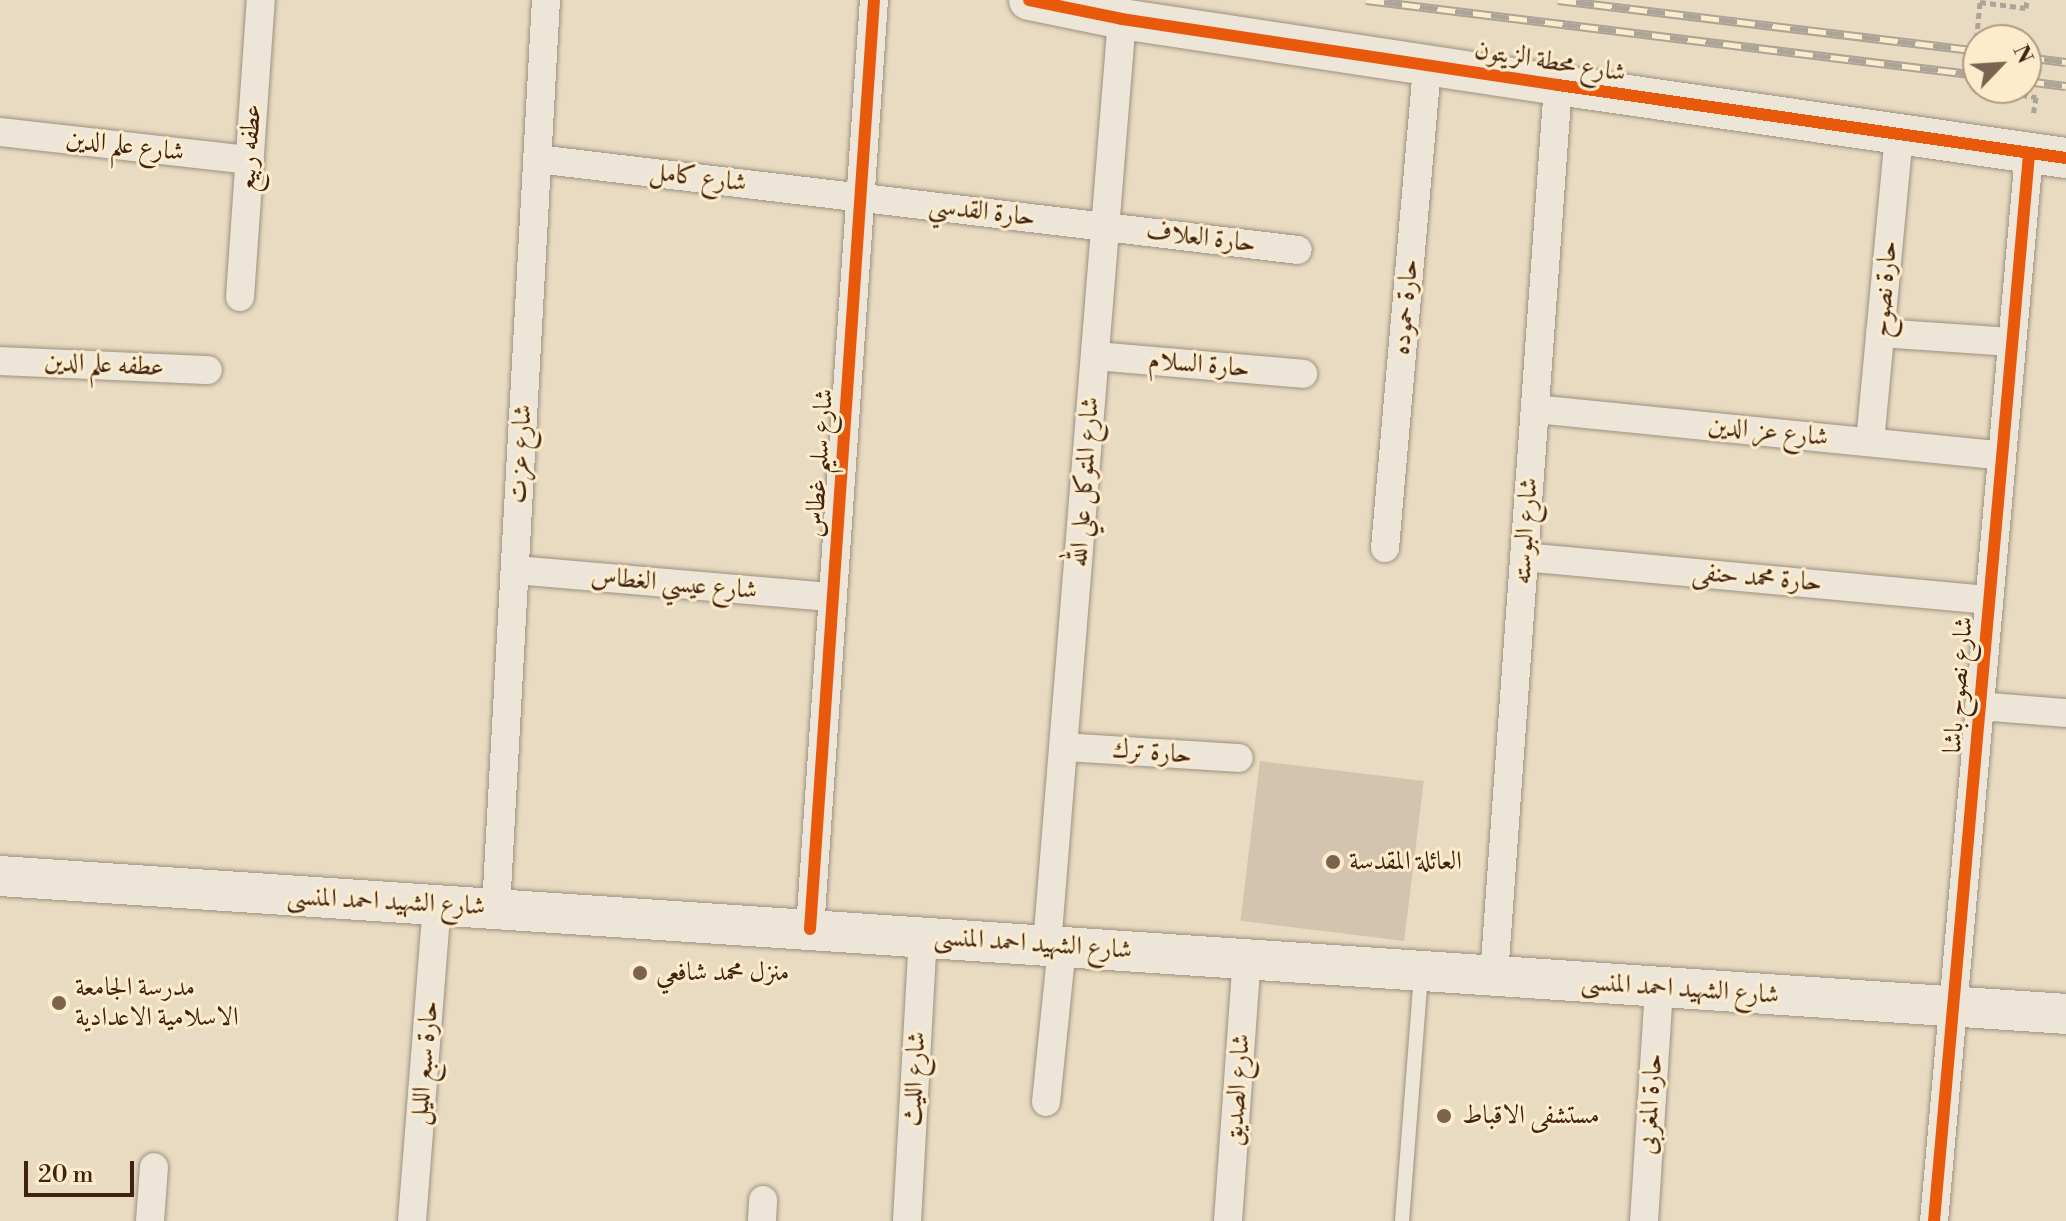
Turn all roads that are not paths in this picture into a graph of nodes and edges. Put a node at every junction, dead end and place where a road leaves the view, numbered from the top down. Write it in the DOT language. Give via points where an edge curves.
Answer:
graph roads {
  1 [pos="261,0"];
  2 [pos="546,0"];
  3 [pos="874,0"];
  4 [pos="1029,0"];
  5 [pos="1122,19"];
  6 [pos="1427,65"];
  7 [pos="1558,85"];
  8 [pos="0,132"];
  9 [pos="1899,135"];
  10 [pos="2047,156"];
  11 [pos="537,159"];
  12 [pos="249,160"];
  13 [pos="859,198"];
  14 [pos="1105,227"];
  15 [pos="1298,250"];
  16 [pos="240,297"];
  17 [pos="1880,333"];
  18 [pos="2012,342"];
  19 [pos="1095,356"];
  20 [pos="0,361"];
  21 [pos="208,370"];
  22 [pos="1303,374"];
  23 [pos="1535,409"];
  24 [pos="1870,442"];
  25 [pos="2002,456"];
  26 [pos="1385,548"];
  27 [pos="1524,557"];
  28 [pos="515,570"];
  29 [pos="833,597"];
  30 [pos="1989,600"];
  31 [pos="1979,706"];
  32 [pos="2066,713"];
  33 [pos="1064,747"];
  34 [pos="1239,758"];
  35 [pos="0,876"];
  36 [pos="437,906"];
  37 [pos="496,908"];
  38 [pos="810,929"];
  39 [pos="923,936"];
  40 [pos="1054,945"];
  41 [pos="1247,959"];
  42 [pos="1422,971"];
  43 [pos="1494,976"];
  44 [pos="1659,988"];
  45 [pos="1953,1008"];
  46 [pos="2066,1014"];
  47 [pos="1046,1102"];
  48 [pos="154,1167"];
  49 [pos="150,1221"];
  50 [pos="412,1221"];
  51 [pos="907,1221"];
  52 [pos="1228,1221"];
  53 [pos="1402,1221"];
  54 [pos="1644,1221"];
  55 [pos="1934,1221"];
  1 -- 12 [label="street, عطفه ربيع"];
  2 -- 11 [label="street, شارع عزت"];
  3 -- 13 [label="street, شارع سليم غطاس"];
  4 -- 5 [label="main road, شارع محطة الزيتون"];
  5 -- 6 [label="main road, شارع محطة الزيتون"];
  5 -- 14 [label="street, شارع المتوكل علي الله"];
  6 -- 7 [label="main road, شارع محطة الزيتون"];
  6 -- 26 [label="street, حارة حموده"];
  7 -- 9 [label="main road, شارع محطة الزيتون"];
  7 -- 23 [label="street, شارع البوسته"];
  8 -- 12 [label="street, شارع علم الدين"];
  9 -- 10 [label="main road, شارع محطة الزيتون"];
  9 -- 17 [label="street, حارة نصوح"];
  10 -- 18 [label="street, شارع نصوح باشا"];
  11 -- 13 [label="street, شارع كامل"];
  11 -- 28 [label="street, شارع عزت"];
  12 -- 16 [label="street, عطفه ربيع"];
  13 -- 14 [label="street, حارة القدسي"];
  13 -- 29 [label="street, شارع سليم غطاس"];
  14 -- 15 [label="street, حارة العلاف"];
  14 -- 19 [label="street, شارع المتوكل علي الله"];
  17 -- 18 [label="street"];
  17 -- 24 [label="street, حارة نصوح"];
  18 -- 25 [label="street, شارع نصوح باشا"];
  19 -- 22 [label="street, حارة السلام"];
  19 -- 33 [label="street, شارع المتوكل علي الله"];
  20 -- 21 [label="street, عطفه علم الدين"];
  23 -- 24 [label="street, شارع عز الدين"];
  23 -- 27 [label="street, شارع البوسته"];
  24 -- 25 [label="street, شارع عز الدين"];
  25 -- 30 [label="street, شارع نصوح باشا"];
  27 -- 30 [label="street, حارة محمد حنفى"];
  27 -- 43 [label="street, شارع البوسته"];
  28 -- 29 [label="street, شارع عيسي الغطاس"];
  28 -- 37 [label="street, شارع عزت"];
  29 -- 38 [label="street, شارع سليم غطاس"];
  30 -- 31 [label="street, شارع نصوح باشا"];
  31 -- 32 [label="street"];
  31 -- 45 [label="street, شارع نصوح باشا"];
  33 -- 34 [label="street, حارة ترك"];
  33 -- 40 [label="street, شارع المتوكل علي الله"];
  35 -- 36 [label="main road, شارع الشهيد احمد المنسى"];
  36 -- 37 [label="main road, شارع الشهيد احمد المنسى"];
  36 -- 50 [label="street, حارة سبع الليل"];
  37 -- 38 [label="main road, شارع الشهيد احمد المنسى"];
  38 -- 39 [label="main road, شارع الشهيد احمد المنسى"];
  39 -- 40 [label="main road, شارع الشهيد احمد المنسى"];
  39 -- 51 [label="street, شارع الليث"];
  40 -- 41 [label="main road, شارع الشهيد احمد المنسى"];
  40 -- 47 [label="street, شارع المتوكل علي الله"];
  41 -- 42 [label="main road, شارع الشهيد احمد المنسى"];
  41 -- 52 [label="street, شارع الصديق"];
  42 -- 43 [label="main road, شارع الشهيد احمد المنسى"];
  42 -- 53 [label="lane"];
  43 -- 44 [label="main road, شارع الشهيد احمد المنسى"];
  44 -- 45 [label="main road, شارع الشهيد احمد المنسى"];
  44 -- 54 [label="street, حارة المغربى"];
  45 -- 46 [label="main road, شارع الشهيد احمد المنسى"];
  45 -- 55 [label="street, شارع نصوح باشا"];
  48 -- 49 [label="street"];
}
